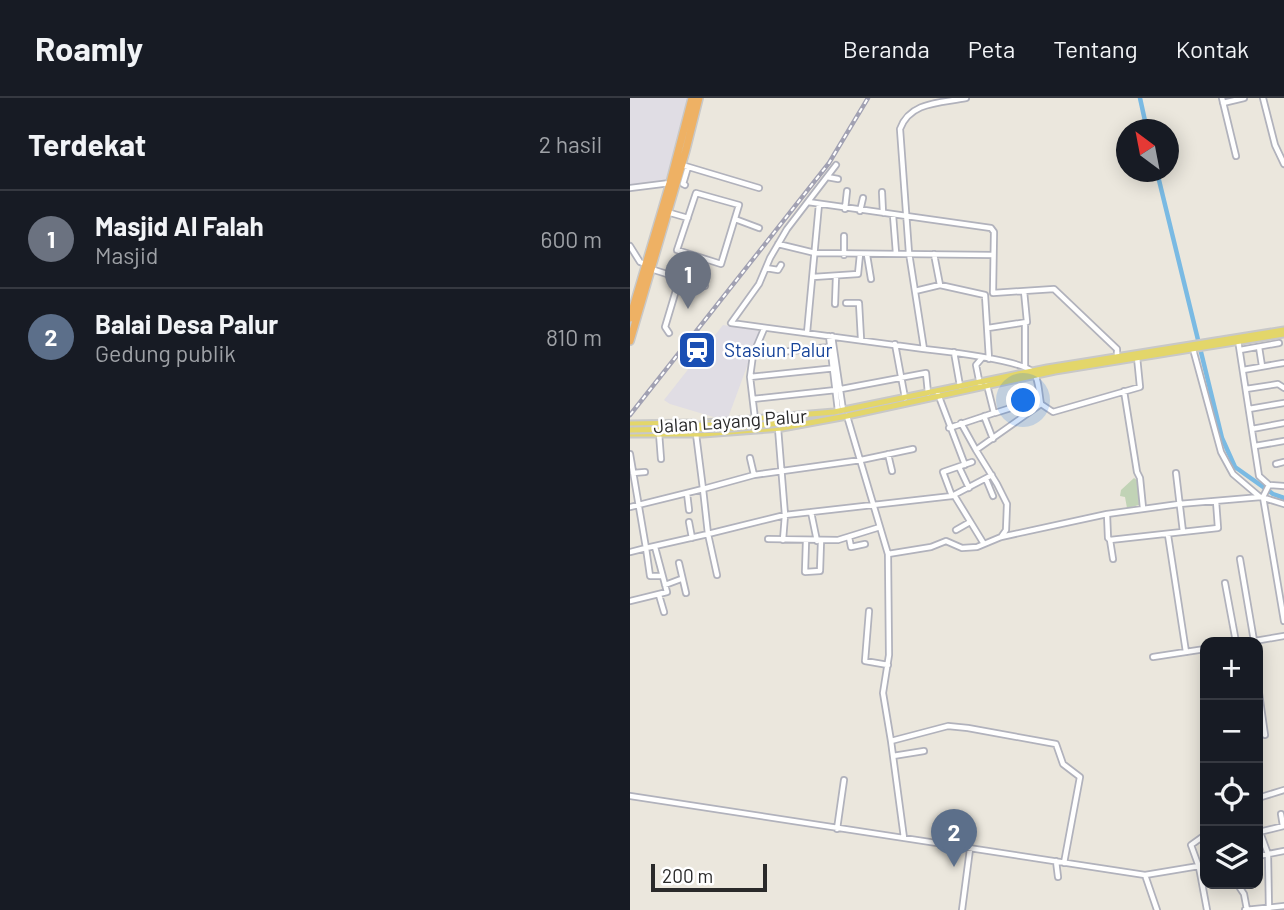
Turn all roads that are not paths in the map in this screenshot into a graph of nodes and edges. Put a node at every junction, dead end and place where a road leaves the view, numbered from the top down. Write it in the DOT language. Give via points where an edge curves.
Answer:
graph roads {
  1 [pos="692,98"];
  2 [pos="699,98"];
  3 [pos="966,98"];
  4 [pos="1244,98"];
  5 [pos="1263,98"];
  6 [pos="1223,101"];
  7 [pos="1236,156"];
  8 [pos="1284,164"];
  9 [pos="835,165"];
  10 [pos="685,166"];
  11 [pos="827,177"];
  12 [pos="838,179"];
  13 [pos="670,183"];
  14 [pos="685,185"];
  15 [pos="630,188"];
  16 [pos="759,188"];
  17 [pos="847,191"];
  18 [pos="883,191"];
  19 [pos="863,198"];
  20 [pos="808,202"];
  21 [pos="819,204"];
  22 [pos="845,209"];
  23 [pos="738,210"];
  24 [pos="860,211"];
  25 [pos="667,212"];
  26 [pos="744,212"];
  27 [pos="883,213"];
  28 [pos="892,215"];
  29 [pos="906,216"];
  30 [pos="688,218"];
  31 [pos="735,219"];
  32 [pos="759,228"];
  33 [pos="844,236"];
  34 [pos="778,244"];
  35 [pos="630,246"];
  36 [pos="815,253"];
  37 [pos="896,253"];
  38 [pos="909,253"];
  39 [pos="860,254"];
  40 [pos="867,254"];
  41 [pos="934,254"];
  42 [pos="844,255"];
  43 [pos="993,255"];
  44 [pos="781,265"];
  45 [pos="648,267"];
  46 [pos="766,268"];
  47 [pos="836,276"];
  48 [pos="680,277"];
  49 [pos="813,277"];
  50 [pos="871,278"];
  51 [pos="940,285"];
  52 [pos="705,286"];
  53 [pos="915,291"];
  54 [pos="1024,291"];
  55 [pos="637,294"];
  56 [pos="846,303"];
  57 [pos="835,304"];
  58 [pos="630,318"];
  59 [pos="1025,323"];
  60 [pos="988,328"];
  61 [pos="764,329"];
  62 [pos="1284,332"];
  63 [pos="669,333"];
  64 [pos="807,333"];
  65 [pos="830,336"];
  66 [pos="861,339"];
  67 [pos="1238,340"];
  68 [pos="630,341"];
  69 [pos="1279,343"];
  70 [pos="895,344"];
  71 [pos="830,347"];
  72 [pos="1194,347"];
  73 [pos="1259,347"];
  74 [pos="924,349"];
  75 [pos="1240,349"];
  76 [pos="954,352"];
  77 [pos="753,355"];
  78 [pos="1137,355"];
  79 [pos="982,358"];
  80 [pos="1117,358"];
  81 [pos="989,359"];
  82 [pos="1283,363"];
  83 [pos="1262,366"];
  84 [pos="1025,367"];
  85 [pos="834,368"];
  86 [pos="1242,370"];
  87 [pos="1034,373"];
  88 [pos="750,377"];
  89 [pos="900,377"];
  90 [pos="983,383"];
  91 [pos="961,388"];
  92 [pos="1284,388"];
  93 [pos="1246,389"];
  94 [pos="837,390"];
  95 [pos="1124,391"];
  96 [pos="938,394"];
  97 [pos="929,395"];
  98 [pos="753,400"];
  99 [pos="905,400"];
  100 [pos="1284,403"];
  101 [pos="1041,404"];
  102 [pos="1017,406"];
  103 [pos="840,410"];
  104 [pos="1249,410"];
  105 [pos="994,413"];
  106 [pos="830,416"];
  107 [pos="848,416"];
  108 [pos="984,416"];
  109 [pos="755,419"];
  110 [pos="650,423"];
  111 [pos="961,423"];
  112 [pos="1284,423"];
  113 [pos="778,428"];
  114 [pos="949,428"];
  115 [pos="630,429"];
  116 [pos="1252,429"];
  117 [pos="650,433"];
  118 [pos="659,433"];
  119 [pos="696,434"];
  120 [pos="993,439"];
  121 [pos="1284,441"];
  122 [pos="1255,446"];
  123 [pos="913,449"];
  124 [pos="976,450"];
  125 [pos="630,454"];
  126 [pos="888,454"];
  127 [pos="750,458"];
  128 [pos="661,459"];
  129 [pos="860,460"];
  130 [pos="972,462"];
  131 [pos="1284,463"];
  132 [pos="1276,464"];
  133 [pos="961,466"];
  134 [pos="780,470"];
  135 [pos="892,471"];
  136 [pos="633,472"];
  137 [pos="645,472"];
  138 [pos="1176,473"];
  139 [pos="992,474"];
  140 [pos="754,475"];
  141 [pos="986,479"];
  142 [pos="632,482"];
  143 [pos="1269,486"];
  144 [pos="1282,486"];
  145 [pos="969,488"];
  146 [pos="703,489"];
  147 [pos="687,493"];
  148 [pos="953,495"];
  149 [pos="993,496"];
  150 [pos="1263,497"];
  151 [pos="1216,501"];
  152 [pos="656,502"];
  153 [pos="1179,504"];
  154 [pos="1284,504"];
  155 [pos="874,505"];
  156 [pos="639,506"];
  157 [pos="630,507"];
  158 [pos="1143,508"];
  159 [pos="657,510"];
  160 [pos="690,510"];
  161 [pos="811,512"];
  162 [pos="785,514"];
  163 [pos="1107,514"];
  164 [pos="689,522"];
  165 [pos="970,522"];
  166 [pos="880,527"];
  167 [pos="956,530"];
  168 [pos="1183,532"];
  169 [pos="708,534"];
  170 [pos="1168,535"];
  171 [pos="849,537"];
  172 [pos="1001,537"];
  173 [pos="692,538"];
  174 [pos="768,539"];
  175 [pos="783,540"];
  176 [pos="1110,540"];
  177 [pos="806,541"];
  178 [pos="819,541"];
  179 [pos="865,544"];
  180 [pos="984,544"];
  181 [pos="655,547"];
  182 [pos="646,548"];
  183 [pos="630,552"];
  184 [pos="888,554"];
  185 [pos="1113,559"];
  186 [pos="1240,559"];
  187 [pos="679,563"];
  188 [pos="717,575"];
  189 [pos="662,576"];
  190 [pos="681,579"];
  191 [pos="1225,583"];
  192 [pos="665,585"];
  193 [pos="686,593"];
  194 [pos="659,595"];
  195 [pos="1282,597"];
  196 [pos="630,601"];
  197 [pos="869,611"];
  198 [pos="664,612"];
  199 [pos="1284,621"];
  200 [pos="1284,636"];
  201 [pos="1235,637"];
  202 [pos="1250,637"];
  203 [pos="1263,640"];
  204 [pos="1200,650"];
  205 [pos="1186,652"];
  206 [pos="1153,657"];
  207 [pos="888,665"];
  208 [pos="1260,700"];
  209 [pos="1265,735"];
  210 [pos="891,741"];
  211 [pos="924,751"];
  212 [pos="893,757"];
  213 [pos="844,780"];
  214 [pos="1284,790"];
  215 [pos="630,796"];
  216 [pos="1263,796"];
  217 [pos="1281,814"];
  218 [pos="1284,826"];
  219 [pos="837,829"];
  220 [pos="1263,831"];
  221 [pos="904,838"];
  222 [pos="1200,839"];
  223 [pos="1263,842"];
  224 [pos="970,849"];
  225 [pos="1284,851"];
  226 [pos="1268,854"];
  227 [pos="1263,855"];
  228 [pos="1056,862"];
  229 [pos="1064,863"];
  230 [pos="1199,867"];
  231 [pos="1145,875"];
  232 [pos="1058,877"];
  233 [pos="1241,889"];
  234 [pos="1284,906"];
  235 [pos="1269,909"];
  236 [pos="962,910"];
  237 [pos="1157,910"];
  238 [pos="1207,910"];
  239 [pos="1246,910"];
  1 -- 13 [label="highway"];
  2 -- 10 [label="highway"];
  3 -- 29 [label="street" via="917,108 903,121"];
  4 -- 6 [label="street"];
  5 -- 8 [label="street"];
  6 -- 7 [label="street"];
  9 -- 11 [label="street"];
  10 -- 14 [label="street"];
  10 -- 16 [label="street"];
  10 -- 25 [label="highway"];
  11 -- 12 [label="street"];
  11 -- 20 [label="street"];
  13 -- 15 [label="street"];
  13 -- 45 [label="highway"];
  17 -- 22 [label="street"];
  18 -- 27 [label="street"];
  19 -- 24 [label="street"];
  20 -- 21 [label="street"];
  20 -- 34 [label="street"];
  21 -- 22 [label="street"];
  21 -- 36 [label="street"];
  22 -- 24 [label="street"];
  23 -- 26 [label="street"];
  23 -- 30 [label="street" via="737,204 697,193"];
  23 -- 31 [label="street"];
  24 -- 27 [label="street"];
  25 -- 30 [label="street"];
  25 -- 45 [label="highway"];
  27 -- 28 [label="street"];
  28 -- 29 [label="street"];
  28 -- 37 [label="street"];
  29 -- 38 [label="street"];
  29 -- 43 [label="street" via="991,228"];
  30 -- 31 [label="street" via="678,251 722,264"];
  31 -- 32 [label="street"];
  33 -- 42 [label="street"];
  34 -- 36 [label="street"];
  34 -- 46 [label="street"];
  35 -- 45 [label="street"];
  36 -- 42 [label="street"];
  36 -- 49 [label="street"];
  37 -- 38 [label="street"];
  37 -- 40 [label="street"];
  38 -- 41 [label="street"];
  38 -- 53 [label="street"];
  39 -- 40 [label="street"];
  39 -- 42 [label="street"];
  39 -- 47 [label="street" via="859,273"];
  40 -- 50 [label="street"];
  41 -- 43 [label="street"];
  41 -- 51 [label="street"];
  43 -- 54 [label="street" via="992,292"];
  44 -- 46 [label="street" via="778,270"];
  45 -- 48 [label="street"];
  45 -- 55 [label="highway"];
  46 -- 61 [label="street" via="731,322"];
  47 -- 49 [label="street"];
  47 -- 57 [label="street"];
  48 -- 52 [label="street"];
  48 -- 63 [label="street" via="665,327"];
  49 -- 64 [label="street"];
  51 -- 53 [label="street"];
  51 -- 60 [label="street" via="985,295"];
  53 -- 74 [label="street"];
  54 -- 59 [label="street"];
  54 -- 80 [label="street" via="1054,289 1117,349"];
  55 -- 58 [label="highway"];
  55 -- 68 [label="highway"];
  56 -- 66 [label="street" via="859,303"];
  59 -- 60 [label="street"];
  59 -- 84 [label="street"];
  60 -- 81 [label="street"];
  61 -- 64 [label="street"];
  61 -- 77 [label="street"];
  62 -- 67 [label="main road"];
  64 -- 65 [label="street"];
  65 -- 66 [label="street"];
  65 -- 71 [label="street"];
  65 -- 85 [label="street"];
  66 -- 70 [label="street"];
  67 -- 72 [label="main road"];
  67 -- 75 [label="street"];
  69 -- 73 [label="street"];
  70 -- 74 [label="street"];
  70 -- 89 [label="street"];
  71 -- 77 [label="street"];
  71 -- 85 [label="street"];
  72 -- 78 [label="main road"];
  72 -- 150 [label="street" via="1221,452 1233,474"];
  73 -- 75 [label="street"];
  73 -- 83 [label="street"];
  74 -- 76 [label="street"];
  75 -- 86 [label="street"];
  76 -- 79 [label="street"];
  76 -- 91 [label="street"];
  77 -- 88 [label="street"];
  78 -- 80 [label="main road"];
  78 -- 95 [label="street" via="1141,386"];
  79 -- 81 [label="street"];
  79 -- 90 [label="street" via="976,365"];
  80 -- 87 [label="main road"];
  81 -- 84 [label="street"];
  82 -- 83 [label="street"];
  83 -- 86 [label="street"];
  84 -- 87 [label="street"];
  85 -- 88 [label="street"];
  85 -- 94 [label="street"];
  86 -- 93 [label="street"];
  87 -- 90 [label="main road"];
  87 -- 101 [label="street"];
  88 -- 98 [label="street"];
  89 -- 94 [label="street"];
  89 -- 97 [label="street" via="926,373"];
  89 -- 99 [label="street"];
  90 -- 91 [label="main road"];
  90 -- 105 [label="street"];
  91 -- 96 [label="main road"];
  92 -- 93 [label="street" via="1278,384"];
  93 -- 104 [label="street"];
  94 -- 98 [label="street"];
  94 -- 103 [label="street"];
  95 -- 101 [label="street" via="1055,412"];
  95 -- 158 [label="street"];
  96 -- 97 [label="main road"];
  96 -- 114 [label="street"];
  97 -- 99 [label="main road"];
  98 -- 109 [label="street"];
  99 -- 103 [label="main road"];
  99 -- 107 [label="main road"];
  100 -- 104 [label="street"];
  101 -- 120 [label="street"];
  102 -- 105 [label="street"];
  103 -- 106 [label="main road"];
  104 -- 116 [label="street"];
  105 -- 108 [label="street"];
  106 -- 107 [label="main road"];
  106 -- 109 [label="main road"];
  106 -- 113 [label="main road"];
  106 -- 115 [label="main road, Jalan Layang Palur, bridge" via="733,428"];
  107 -- 129 [label="street"];
  108 -- 111 [label="street"];
  108 -- 120 [label="street"];
  109 -- 110 [label="main road"];
  110 -- 115 [label="main road"];
  110 -- 117 [label="main road"];
  111 -- 114 [label="street"];
  111 -- 124 [label="street"];
  112 -- 116 [label="street"];
  113 -- 119 [label="main road"];
  113 -- 134 [label="street"];
  114 -- 133 [label="street"];
  115 -- 117 [label="main road"];
  116 -- 122 [label="street"];
  117 -- 118 [label="main road"];
  118 -- 119 [label="main road"];
  118 -- 128 [label="street"];
  119 -- 146 [label="street"];
  120 -- 124 [label="street"];
  121 -- 122 [label="street"];
  122 -- 143 [label="street" via="1259,476"];
  123 -- 126 [label="street"];
  124 -- 139 [label="street"];
  125 -- 136 [label="street"];
  126 -- 129 [label="street"];
  126 -- 135 [label="street"];
  127 -- 140 [label="street"];
  129 -- 134 [label="street"];
  129 -- 155 [label="street"];
  130 -- 133 [label="street"];
  131 -- 132 [label="street"];
  133 -- 145 [label="street"];
  133 -- 148 [label="street" via="943,472"];
  134 -- 140 [label="street"];
  134 -- 162 [label="street"];
  136 -- 137 [label="street"];
  136 -- 142 [label="street"];
  138 -- 153 [label="street"];
  139 -- 141 [label="street"];
  139 -- 172 [label="street" via="1007,505 1006,530"];
  140 -- 146 [label="street"];
  141 -- 145 [label="street"];
  141 -- 149 [label="street"];
  142 -- 156 [label="street"];
  143 -- 144 [label="street"];
  143 -- 150 [label="street"];
  145 -- 148 [label="street"];
  146 -- 147 [label="street"];
  146 -- 169 [label="street"];
  147 -- 152 [label="street"];
  147 -- 160 [label="street"];
  148 -- 155 [label="street"];
  148 -- 165 [label="street"];
  150 -- 151 [label="street"];
  150 -- 154 [label="street"];
  150 -- 195 [label="street"];
  151 -- 153 [label="street"];
  151 -- 168 [label="street" via="1219,527"];
  152 -- 156 [label="street"];
  152 -- 159 [label="street"];
  153 -- 158 [label="street"];
  153 -- 168 [label="street"];
  155 -- 161 [label="street"];
  155 -- 166 [label="street"];
  156 -- 157 [label="street"];
  156 -- 182 [label="street"];
  158 -- 163 [label="street"];
  161 -- 162 [label="street"];
  161 -- 178 [label="street"];
  162 -- 169 [label="street"];
  162 -- 175 [label="street"];
  163 -- 172 [label="street"];
  163 -- 176 [label="street"];
  164 -- 173 [label="street"];
  165 -- 167 [label="street"];
  165 -- 180 [label="street"];
  166 -- 171 [label="street"];
  166 -- 184 [label="street"];
  168 -- 170 [label="street"];
  169 -- 173 [label="street"];
  169 -- 188 [label="street"];
  170 -- 176 [label="street"];
  170 -- 205 [label="street"];
  171 -- 178 [label="street"];
  171 -- 179 [label="street" via="851,547"];
  172 -- 180 [label="street"];
  173 -- 181 [label="street"];
  174 -- 175 [label="street"];
  175 -- 177 [label="street"];
  176 -- 185 [label="street"];
  177 -- 178 [label="street"];
  177 -- 178 [label="street" via="805,572 820,571"];
  180 -- 184 [label="street" via="965,549 946,541"];
  181 -- 182 [label="street"];
  181 -- 189 [label="street"];
  182 -- 183 [label="street"];
  182 -- 189 [label="street" via="650,576"];
  184 -- 207 [label="street"];
  186 -- 202 [label="street"];
  187 -- 190 [label="street"];
  189 -- 192 [label="street"];
  190 -- 192 [label="street"];
  190 -- 193 [label="street"];
  191 -- 201 [label="street"];
  192 -- 194 [label="street" via="667,592"];
  194 -- 196 [label="street"];
  194 -- 198 [label="street"];
  195 -- 199 [label="street"];
  197 -- 207 [label="street" via="865,661"];
  200 -- 203 [label="street"];
  204 -- 205 [label="street"];
  205 -- 206 [label="street"];
  207 -- 210 [label="street" via="883,693"];
  208 -- 209 [label="street"];
  210 -- 212 [label="street"];
  210 -- 229 [label="street" via="948,726 1056,744 1063,764 1080,776"];
  211 -- 212 [label="street"];
  212 -- 221 [label="street"];
  213 -- 219 [label="street"];
  214 -- 216 [label="street"];
  215 -- 219 [label="street"];
  217 -- 218 [label="street"];
  218 -- 220 [label="street"];
  219 -- 221 [label="street"];
  221 -- 224 [label="street"];
  222 -- 230 [label="street" via="1191,845"];
  223 -- 226 [label="street"];
  224 -- 228 [label="street"];
  224 -- 236 [label="street"];
  225 -- 226 [label="street"];
  226 -- 227 [label="street"];
  226 -- 235 [label="street"];
  228 -- 229 [label="street"];
  228 -- 232 [label="street"];
  229 -- 231 [label="street"];
  230 -- 231 [label="street"];
  230 -- 238 [label="street"];
  231 -- 237 [label="street"];
  233 -- 239 [label="street"];
  234 -- 235 [label="street"];
  235 -- 239 [label="street"];
}
